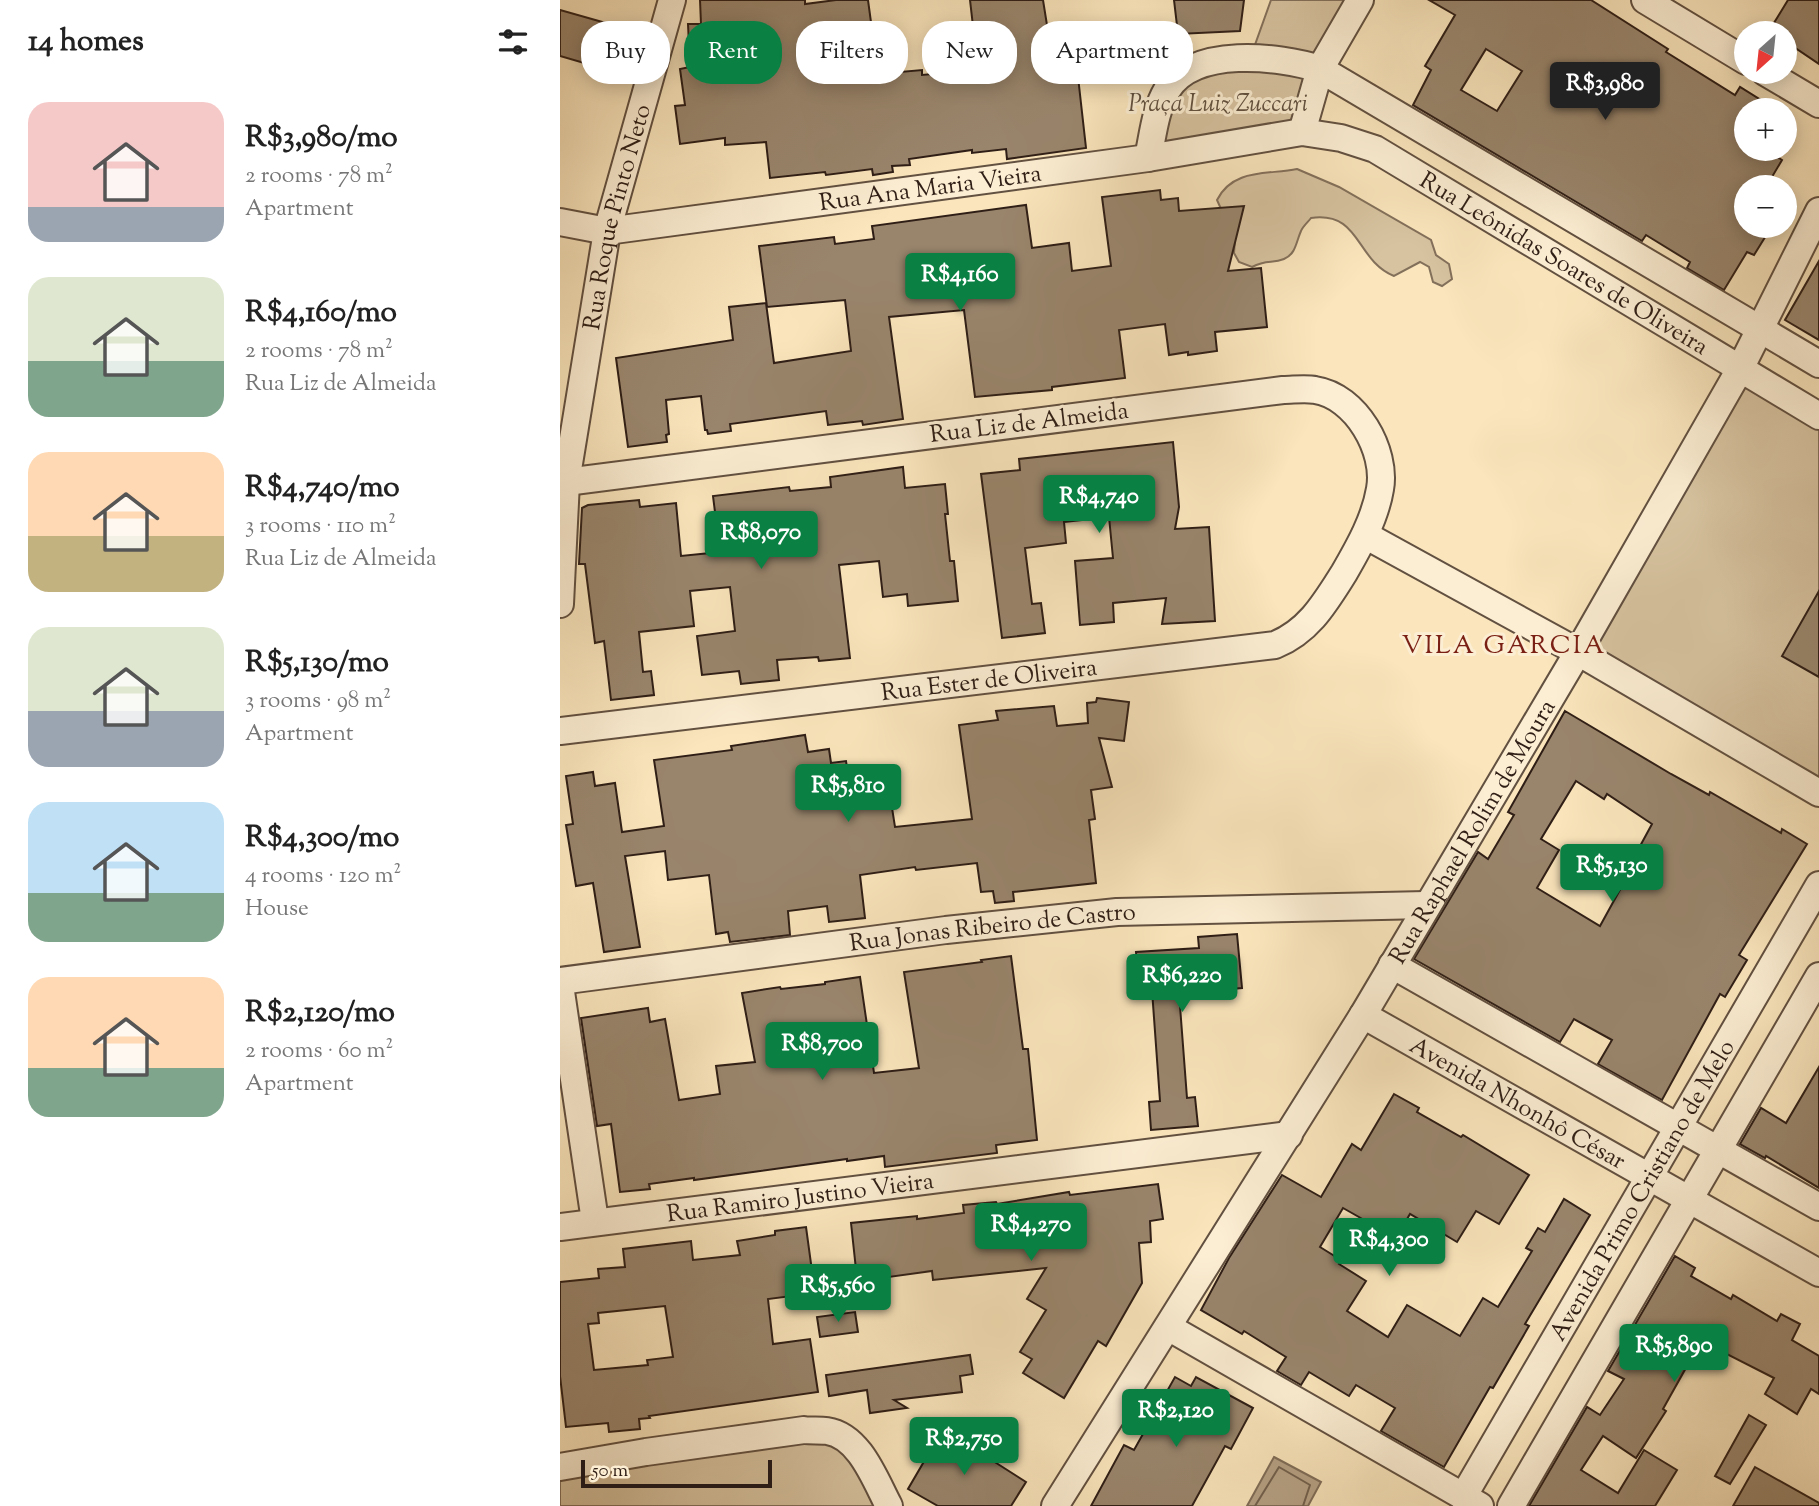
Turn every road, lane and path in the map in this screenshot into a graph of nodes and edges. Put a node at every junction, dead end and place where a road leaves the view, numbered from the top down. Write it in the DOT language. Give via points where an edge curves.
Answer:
graph roads {
  1 [pos="671,0"];
  2 [pos="1360,0"];
  3 [pos="1644,0"];
  4 [pos="1734,54"];
  5 [pos="1320,69"];
  6 [pos="1785,84"];
  7 [pos="1819,104"];
  8 [pos="1302,132"];
  9 [pos="1148,158"];
  10 [pos="1819,211"];
  11 [pos="560,222"];
  12 [pos="607,231"];
  13 [pos="1760,329"];
  14 [pos="1819,364"];
  15 [pos="1740,369"];
  16 [pos="1819,416"];
  17 [pos="566,482"];
  18 [pos="1365,535"];
  19 [pos="560,604"];
  20 [pos="1578,652"];
  21 [pos="560,731"];
  22 [pos="1819,793"];
  23 [pos="1819,884"];
  24 [pos="1426,905"];
  25 [pos="1392,965"];
  26 [pos="1819,976"];
  27 [pos="560,983"];
  28 [pos="1363,1015"];
  29 [pos="1678,1127"];
  30 [pos="1289,1135"];
  31 [pos="1717,1149"];
  32 [pos="1650,1177"];
  33 [pos="1688,1199"];
  34 [pos="1819,1207"];
  35 [pos="595,1222"];
  36 [pos="560,1227"];
  37 [pos="1819,1273"];
  38 [pos="1168,1327"];
  39 [pos="560,1467"];
  40 [pos="1471,1501"];
  41 [pos="889,1506"];
  42 [pos="1055,1506"];
  43 [pos="1511,1506"];
  1 -- 12 [label="street, Rua Roque Pinto Neto"];
  2 -- 5 [label="street"];
  3 -- 4 [label="street"];
  5 -- 8 [label="street"];
  5 -- 9 [label="street, Rua Leônidas Soares de Oliveira" via="1236,58 1184,72 1168,89 1160,107"];
  5 -- 13 [label="street, Rua Leônidas Soares de Oliveira"];
  6 -- 7 [label="street"];
  8 -- 9 [label="street, Rua Ana Maria Vieira"];
  8 -- 15 [label="street, Rua Leônidas Soares de Oliveira" via="1375,149"];
  9 -- 12 [label="street, Rua Ana Maria Vieira"];
  10 -- 13 [label="street, Rua Raphael Rolim de Moura"];
  11 -- 12 [label="street, Rua Ana Maria Vieira"];
  12 -- 17 [label="street, Rua Roque Pinto Neto"];
  13 -- 14 [label="street, Rua Leônidas Soares de Oliveira"];
  13 -- 15 [label="street, Rua Raphael Rolim de Moura"];
  15 -- 16 [label="street, Rua Leônidas Soares de Oliveira"];
  15 -- 20 [label="street, Rua Raphael Rolim de Moura"];
  17 -- 18 [label="street, Rua Liz de Almeida" via="1283,390 1317,390 1345,402 1368,434 1380,462 1380,487"];
  17 -- 19 [label="street, Rua Roque Pinto Neto"];
  18 -- 20 [label="street"];
  18 -- 21 [label="street, Rua Ester de Oliveira" via="1307,626 1275,645"];
  20 -- 22 [label="street"];
  20 -- 24 [label="street, Rua Raphael Rolim de Moura"];
  23 -- 29 [label="street, Avenida Primo Cristiano de Melo"];
  24 -- 25 [label="street, Rua Raphael Rolim de Moura"];
  24 -- 27 [label="street, Rua Jonas Ribeiro de Castro" via="1116,912 946,930"];
  25 -- 28 [label="street, Rua Raphael Rolim de Moura"];
  25 -- 29 [label="street"];
  26 -- 31 [label="street, Avenida Primo Cristiano de Melo"];
  27 -- 35 [label="street"];
  28 -- 30 [label="street, Rua Raphael Rolim de Moura"];
  28 -- 32 [label="street, Avenida Nhonhô César"];
  29 -- 31 [label="street"];
  29 -- 32 [label="street, Avenida Primo Cristiano de Melo"];
  30 -- 35 [label="street, Rua Ramiro Justino Vieira"];
  30 -- 38 [label="street, Rua Raphael Rolim de Moura"];
  31 -- 33 [label="street, Avenida Primo Cristiano de Melo"];
  31 -- 34 [label="street"];
  32 -- 33 [label="street, Avenida Nhonhô César"];
  32 -- 40 [label="street, Avenida Primo Cristiano de Melo"];
  33 -- 37 [label="street, Avenida Nhonhô César"];
  33 -- 43 [label="street, Avenida Primo Cristiano de Melo"];
  35 -- 36 [label="street, Rua Ramiro Justino Vieira"];
  38 -- 40 [label="street"];
  38 -- 42 [label="street, Rua Raphael Rolim de Moura"];
  39 -- 41 [label="street" via="804,1430 826,1431 841,1435 857,1450"];
}
